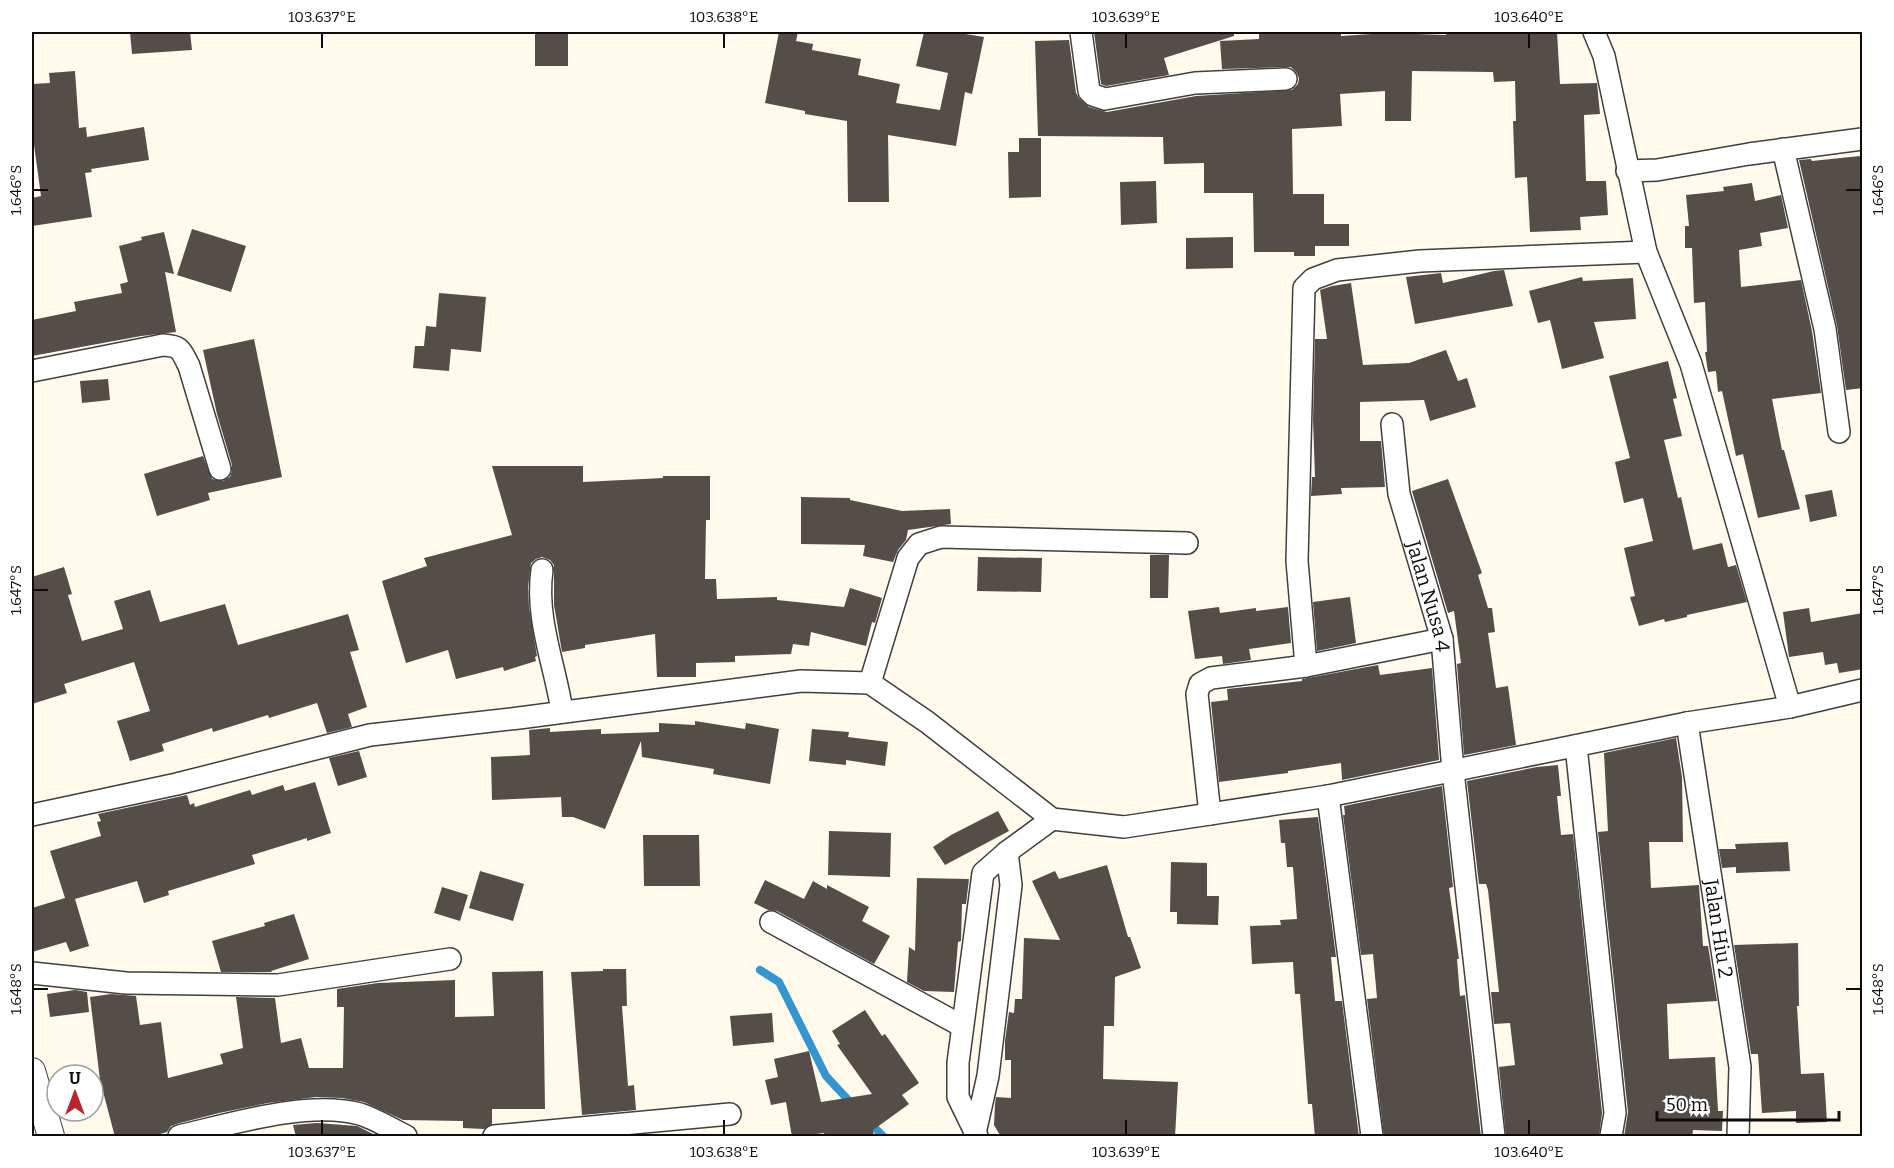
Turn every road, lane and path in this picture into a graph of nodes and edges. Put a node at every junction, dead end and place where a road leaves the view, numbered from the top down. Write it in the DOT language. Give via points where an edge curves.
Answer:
graph roads {
  1 [pos="1081,32"];
  2 [pos="1594,32"];
  3 [pos="1286,79"];
  4 [pos="1863,139"];
  5 [pos="1783,149"];
  6 [pos="1627,171"];
  7 [pos="1646,252"];
  8 [pos="32,371"];
  9 [pos="1392,424"];
  10 [pos="1839,432"];
  11 [pos="220,469"];
  12 [pos="1187,543"];
  13 [pos="542,570"];
  14 [pos="1442,639"];
  15 [pos="1306,666"];
  16 [pos="870,683"];
  17 [pos="1863,690"];
  18 [pos="1790,707"];
  19 [pos="562,711"];
  20 [pos="1687,723"];
  21 [pos="1576,746"];
  22 [pos="1453,771"];
  23 [pos="1328,796"];
  24 [pos="1210,814"];
  25 [pos="32,815"];
  26 [pos="1052,819"];
  27 [pos="1007,852"];
  28 [pos="771,922"];
  29 [pos="450,958"];
  30 [pos="32,973"];
  31 [pos="962,1026"];
  32 [pos="32,1071"];
  33 [pos="730,1114"];
  34 [pos="976,1135"];
  35 [pos="51,1137"];
  36 [pos="179,1137"];
  37 [pos="406,1137"];
  38 [pos="494,1137"];
  39 [pos="1372,1137"];
  40 [pos="1494,1137"];
  41 [pos="1611,1137"];
  42 [pos="1738,1137"];
  1 -- 3 [label="street" via="1089,91 1099,98 1195,83"];
  2 -- 6 [label="street" via="1604,56"];
  4 -- 5 [label="street"];
  5 -- 6 [label="street" via="1657,170"];
  5 -- 10 [label="street" via="1825,329"];
  6 -- 7 [label="street"];
  7 -- 15 [label="street" via="1420,261 1337,270 1313,279 1304,288 1297,561"];
  7 -- 18 [label="street" via="1691,364"];
  8 -- 11 [label="street" via="163,345 182,350"];
  9 -- 14 [label="street, Jalan Nusa 4" via="1399,494"];
  12 -- 16 [label="street" via="941,537 919,544 908,558"];
  13 -- 19 [label="street" via="542,616"];
  14 -- 15 [label="street"];
  14 -- 22 [label="street, Jalan Nusa 4"];
  15 -- 24 [label="street" via="1211,678 1200,684 1197,694"];
  16 -- 19 [label="street" via="801,681"];
  16 -- 26 [label="street"];
  17 -- 18 [label="street"];
  18 -- 20 [label="street"];
  19 -- 25 [label="street" via="370,735 177,784"];
  20 -- 21 [label="street"];
  20 -- 42 [label="street, Jalan Hiu 2" via="1740,1067"];
  21 -- 22 [label="street"];
  21 -- 41 [label="street" via="1615,1113"];
  22 -- 23 [label="street"];
  22 -- 40 [label="street, Jalan Nusa 4"];
  23 -- 24 [label="street"];
  23 -- 39 [label="street"];
  24 -- 26 [label="street" via="1124,827"];
  26 -- 27 [label="street"];
  27 -- 31 [label="street" via="983,873"];
  27 -- 34 [label="street" via="1010,897 988,1076"];
  28 -- 31 [label="street"];
  29 -- 30 [label="street" via="278,985 126,983"];
  31 -- 34 [label="street" via="958,1097"];
  32 -- 35 [label="street"];
  33 -- 38 [label="street"];
  36 -- 37 [label="street" via="306,1111 361,1114"];
}
